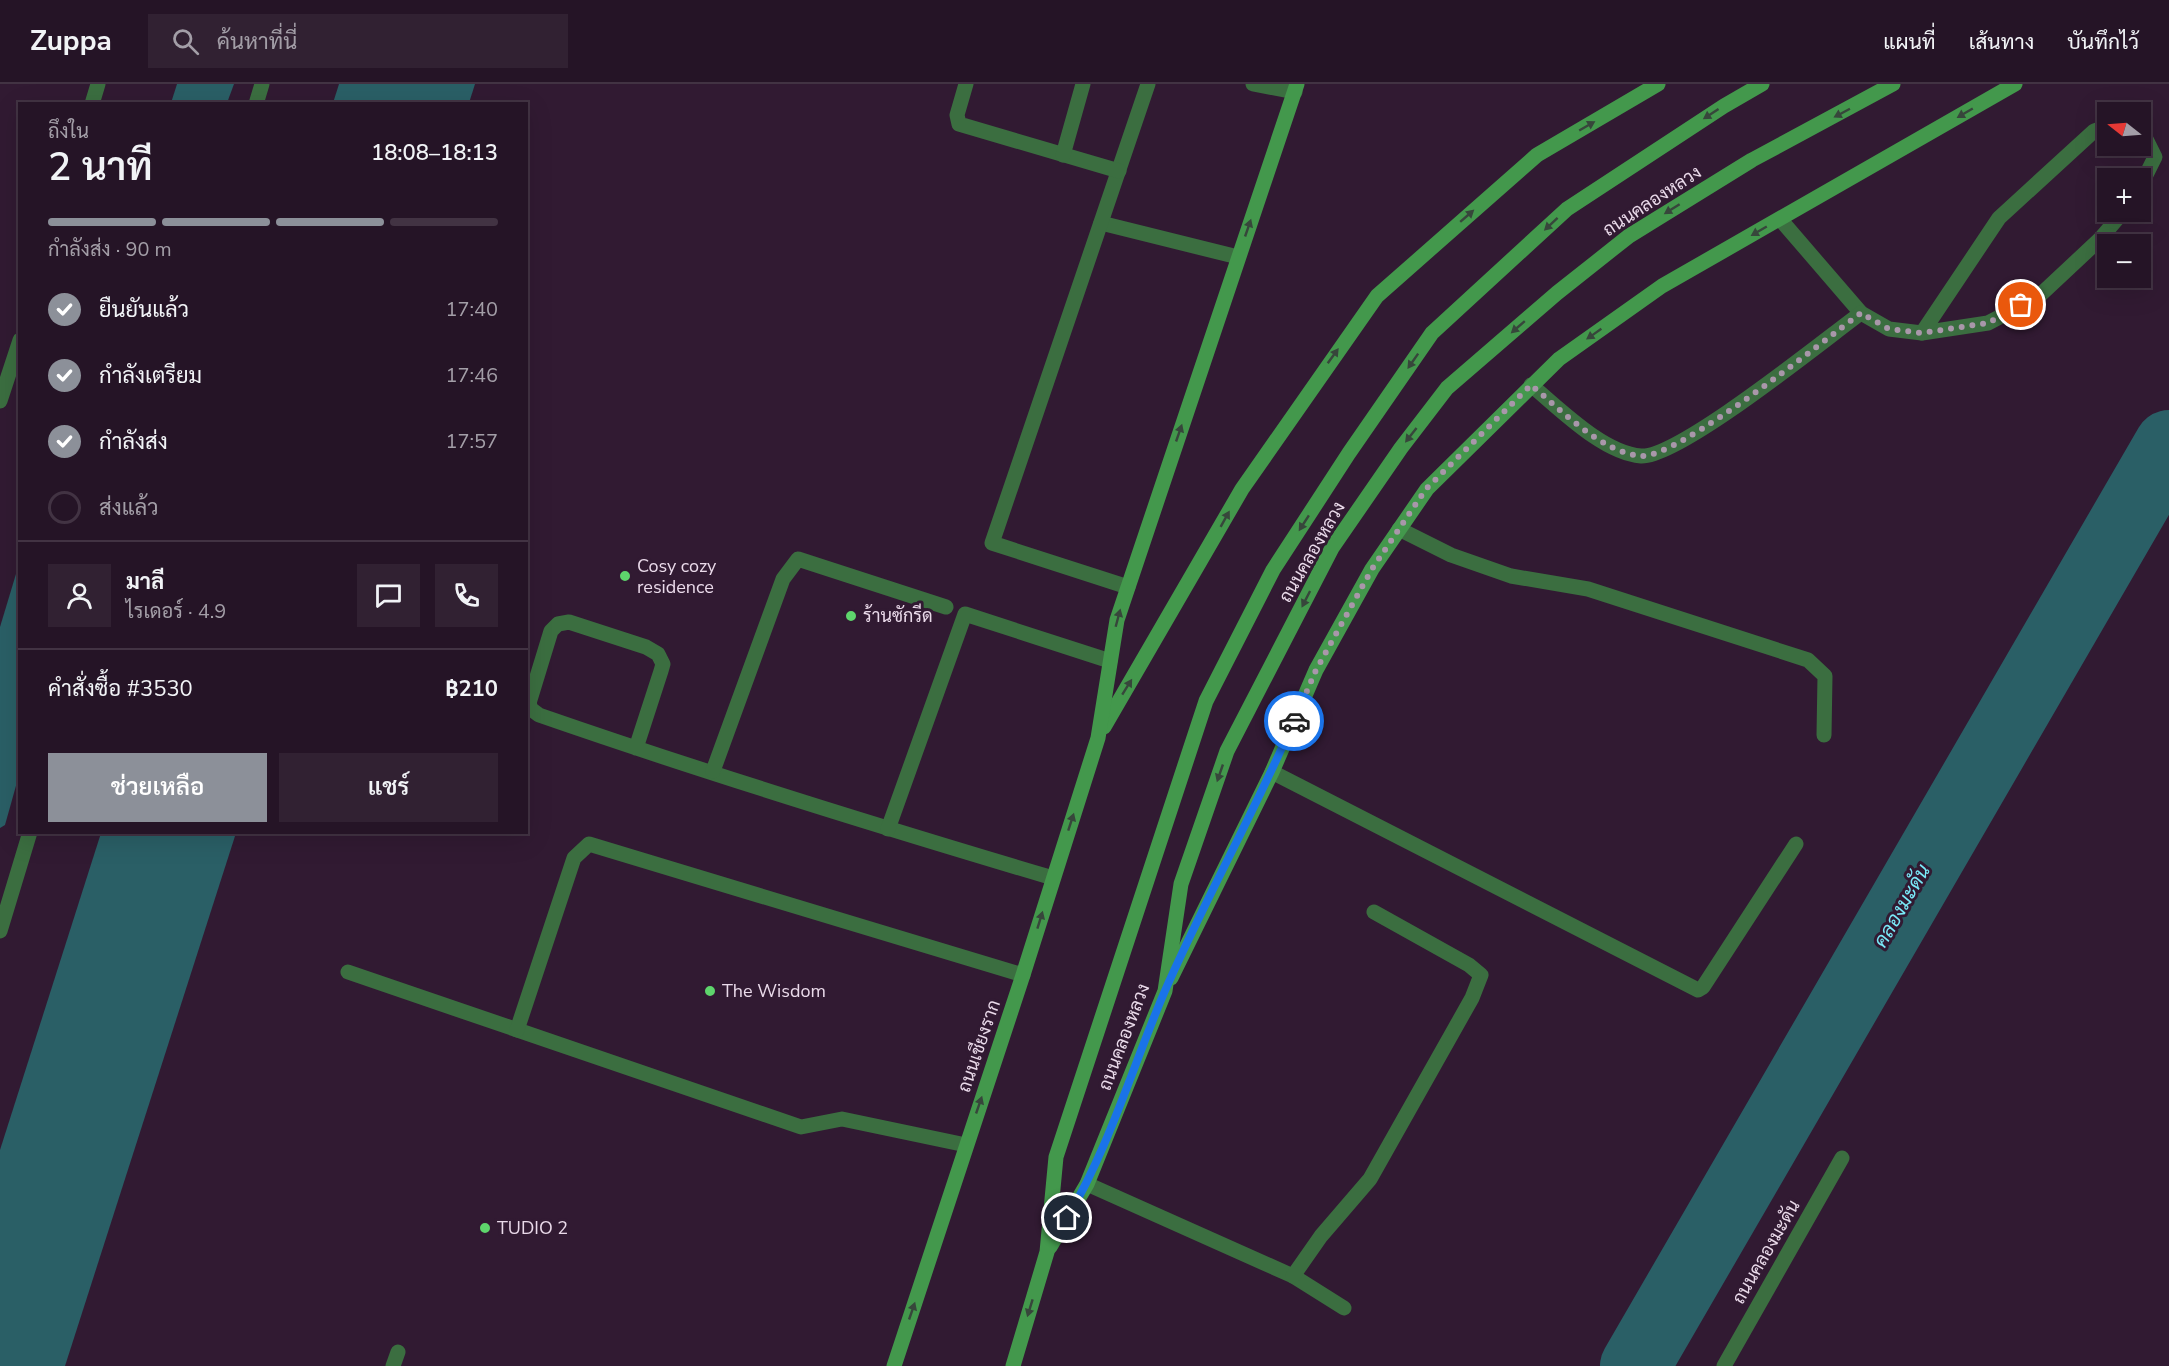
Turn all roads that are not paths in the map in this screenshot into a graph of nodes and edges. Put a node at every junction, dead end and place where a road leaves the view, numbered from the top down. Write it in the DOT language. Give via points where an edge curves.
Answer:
graph roads {
  1 [pos="98,84"];
  2 [pos="262,84"];
  3 [pos="966,84"];
  4 [pos="1083,84"];
  5 [pos="1148,84"];
  6 [pos="1252,84"];
  7 [pos="1658,84"];
  8 [pos="1762,84"];
  9 [pos="1893,84"];
  10 [pos="2015,84"];
  11 [pos="1296,88"];
  12 [pos="93,102"];
  13 [pos="257,102"];
  14 [pos="2097,130"];
  15 [pos="2151,149"];
  16 [pos="1063,155"];
  17 [pos="2150,168"];
  18 [pos="1119,171"];
  19 [pos="1780,219"];
  20 [pos="2114,222"];
  21 [pos="1101,223"];
  22 [pos="1238,256"];
  23 [pos="1861,313"];
  24 [pos="1922,333"];
  25 [pos="18,344"];
  26 [pos="5,370"];
  27 [pos="1531,385"];
  28 [pos="0,401"];
  29 [pos="1399,530"];
  30 [pos="1128,587"];
  31 [pos="946,607"];
  32 [pos="1110,661"];
  33 [pos="1824,735"];
  34 [pos="1098,738"];
  35 [pos="636,748"];
  36 [pos="713,771"];
  37 [pos="1272,772"];
  38 [pos="888,829"];
  39 [pos="29,834"];
  40 [pos="1796,844"];
  41 [pos="1053,878"];
  42 [pos="3,910"];
  43 [pos="1374,912"];
  44 [pos="0,931"];
  45 [pos="348,972"];
  46 [pos="1023,975"];
  47 [pos="1165,991"];
  48 [pos="517,1030"];
  49 [pos="966,1145"];
  50 [pos="1842,1158"];
  51 [pos="1088,1184"];
  52 [pos="1047,1252"];
  53 [pos="1293,1276"];
  54 [pos="1344,1308"];
  55 [pos="894,1366"];
  56 [pos="1013,1366"];
  57 [pos="1724,1366"];
  1 -- 12 [label="street"];
  2 -- 13 [label="street"];
  3 -- 16 [label="street" via="957,115 959,124"];
  4 -- 16 [label="street"];
  5 -- 18 [label="street"];
  6 -- 11 [label="street"];
  34 -- 7 [label="main road, one-way" via="1242,489 1377,296 1537,155"];
  8 -- 52 [label="main road, one-way" via="1567,209 1432,333 1273,570 1206,701 1056,1157"];
  9 -- 47 [label="main road, ถนนคลองหลวง, one-way" via="1752,160 1629,236 1447,388 1332,549 1227,751 1180,884"];
  10 -- 19 [label="main road, one-way"];
  22 -- 11 [label="main road, one-way"];
  14 -- 24 [label="street" via="1999,218"];
  15 -- 17 [label="street" via="2155,157"];
  16 -- 18 [label="street"];
  18 -- 21 [label="street"];
  19 -- 23 [label="street"];
  19 -- 27 [label="main road, one-way" via="1662,286 1559,358"];
  20 -- 24 [label="street" via="2038,297 1988,323"];
  21 -- 22 [label="street"];
  21 -- 30 [label="street" via="992,543"];
  30 -- 22 [label="main road, one-way"];
  23 -- 24 [label="street" via="1889,329"];
  23 -- 27 [label="street" via="1712,423 1661,453 1639,456 1591,435"];
  25 -- 26 [label="street"];
  26 -- 28 [label="street"];
  27 -- 29 [label="main road" via="1426,489"];
  29 -- 33 [label="street" via="1451,555 1511,576 1588,589 1808,660 1825,676"];
  29 -- 37 [label="main road" via="1372,569 1316,670"];
  32 -- 30 [label="main road, one-way"];
  31 -- 36 [label="street" via="798,559 783,579"];
  32 -- 34 [label="main road"];
  32 -- 38 [label="street" via="965,614"];
  41 -- 34 [label="main road, ถนนเชียงราก, one-way"];
  35 -- 35 [label="street" via="662,671 658,654 569,622 558,624 551,631 529,703 531,710"];
  35 -- 36 [label="street"];
  36 -- 38 [label="street"];
  37 -- 40 [label="street" via="1698,990"];
  37 -- 47 [label="main road"];
  38 -- 41 [label="street"];
  39 -- 42 [label="street"];
  46 -- 41 [label="main road, ถนนเชียงราก, one-way"];
  42 -- 44 [label="street"];
  43 -- 53 [label="street" via="1481,975 1472,998 1370,1179"];
  45 -- 48 [label="street"];
  46 -- 48 [label="street" via="589,844 574,858"];
  49 -- 46 [label="main road, ถนนเชียงราก, one-way"];
  47 -- 51 [label="main road, ถนนคลองหลวง"];
  48 -- 49 [label="street" via="801,1127 842,1119"];
  55 -- 49 [label="main road, ถนนเชียงราก, one-way"];
  50 -- 57 [label="street, ถนนคลองมะดัน"];
  51 -- 52 [label="main road, ถนนคลองหลวง"];
  51 -- 53 [label="street"];
  52 -- 56 [label="main road, one-way"];
  53 -- 54 [label="street"];
}
